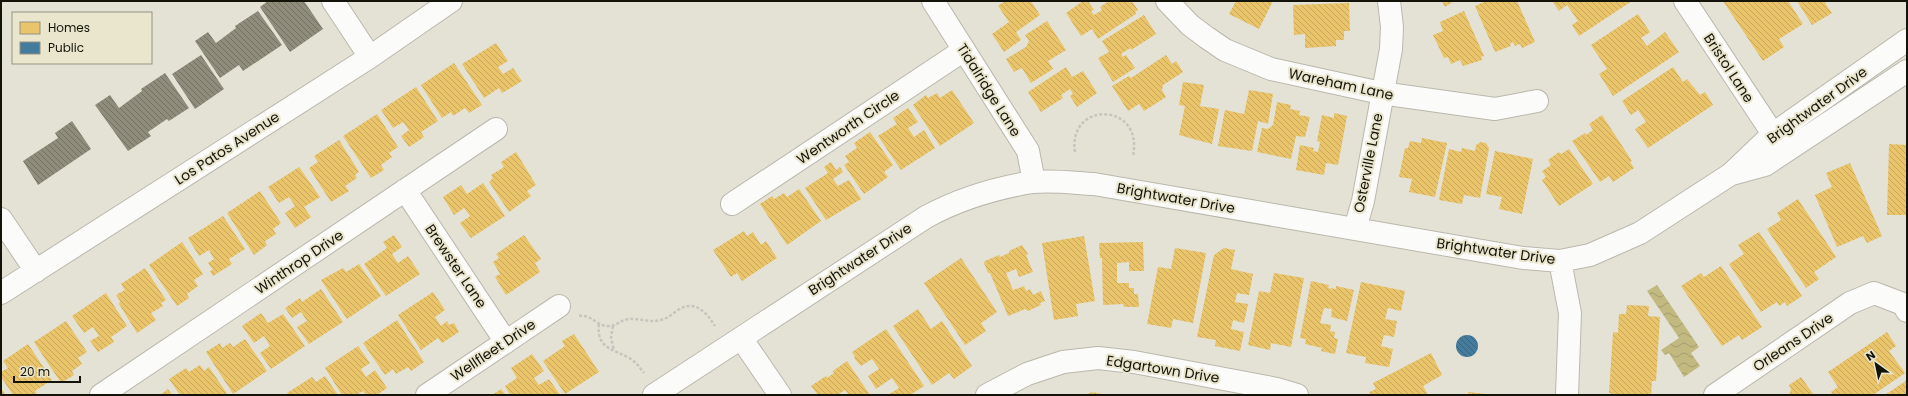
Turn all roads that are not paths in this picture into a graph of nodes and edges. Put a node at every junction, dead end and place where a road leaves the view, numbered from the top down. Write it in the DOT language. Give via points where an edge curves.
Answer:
graph roads {
  1 [pos="333,1"];
  2 [pos="451,1"];
  3 [pos="933,1"];
  4 [pos="1167,1"];
  5 [pos="1389,1"];
  6 [pos="1685,1"];
  7 [pos="1907,40"];
  8 [pos="964,50"];
  9 [pos="370,57"];
  10 [pos="1907,71"];
  11 [pos="1381,93"];
  12 [pos="1537,101"];
  13 [pos="496,129"];
  14 [pos="1773,134"];
  15 [pos="1731,174"];
  16 [pos="1034,182"];
  17 [pos="405,190"];
  18 [pos="732,204"];
  19 [pos="1,219"];
  20 [pos="1355,229"];
  21 [pos="1560,261"];
  22 [pos="36,271"];
  23 [pos="1,293"];
  24 [pos="1907,311"];
  25 [pos="566,312"];
  26 [pos="741,338"];
  27 [pos="506,342"];
  28 [pos="101,395"];
  29 [pos="427,395"];
  30 [pos="654,395"];
  31 [pos="780,395"];
  32 [pos="987,395"];
  33 [pos="1297,395"];
  34 [pos="1567,395"];
  35 [pos="1714,395"];
  1 -- 9 [label="street"];
  2 -- 9 [label="street, Los Patos Avenue"];
  3 -- 8 [label="street, Tidalridge Lane"];
  4 -- 11 [label="street, Wareham Lane" via="1190,25 1206,37 1246,60 1271,69"];
  5 -- 11 [label="street, Osterville Lane" via="1392,27"];
  6 -- 14 [label="street, Bristol Lane"];
  7 -- 14 [label="street, Brightwater Drive"];
  8 -- 16 [label="street, Tidalridge Lane" via="1028,151"];
  8 -- 18 [label="street, Wentworth Circle"];
  9 -- 22 [label="street, Los Patos Avenue"];
  10 -- 15 [label="street, Brightwater Drive" via="1765,165"];
  11 -- 12 [label="street, Wareham Lane" via="1495,109"];
  11 -- 20 [label="street, Osterville Lane" via="1363,201"];
  13 -- 17 [label="street, Winthrop Drive"];
  14 -- 15 [label="street, Brightwater Drive"];
  15 -- 21 [label="street, Brightwater Drive" via="1640,234 1590,255"];
  16 -- 20 [label="street, Brightwater Drive" via="1094,184"];
  16 -- 26 [label="street, Brightwater Drive" via="969,198 926,217"];
  17 -- 27 [label="street, Brewster Lane"];
  17 -- 28 [label="street, Winthrop Drive"];
  19 -- 22 [label="street"];
  20 -- 21 [label="street, Brightwater Drive" via="1523,258"];
  21 -- 34 [label="street" via="1570,313"];
  22 -- 23 [label="street, Los Patos Avenue"];
  24 -- 35 [label="street, Orleans Drive" via="1903,304 1874,293 1850,303"];
  25 -- 27 [label="street, Wellfleet Drive"];
  26 -- 30 [label="street, Brightwater Drive"];
  26 -- 31 [label="street"];
  27 -- 29 [label="street, Wellfleet Drive"];
  32 -- 33 [label="street, Edgartown Drive" via="1027,374 1063,362 1098,358 1134,362"];
}
